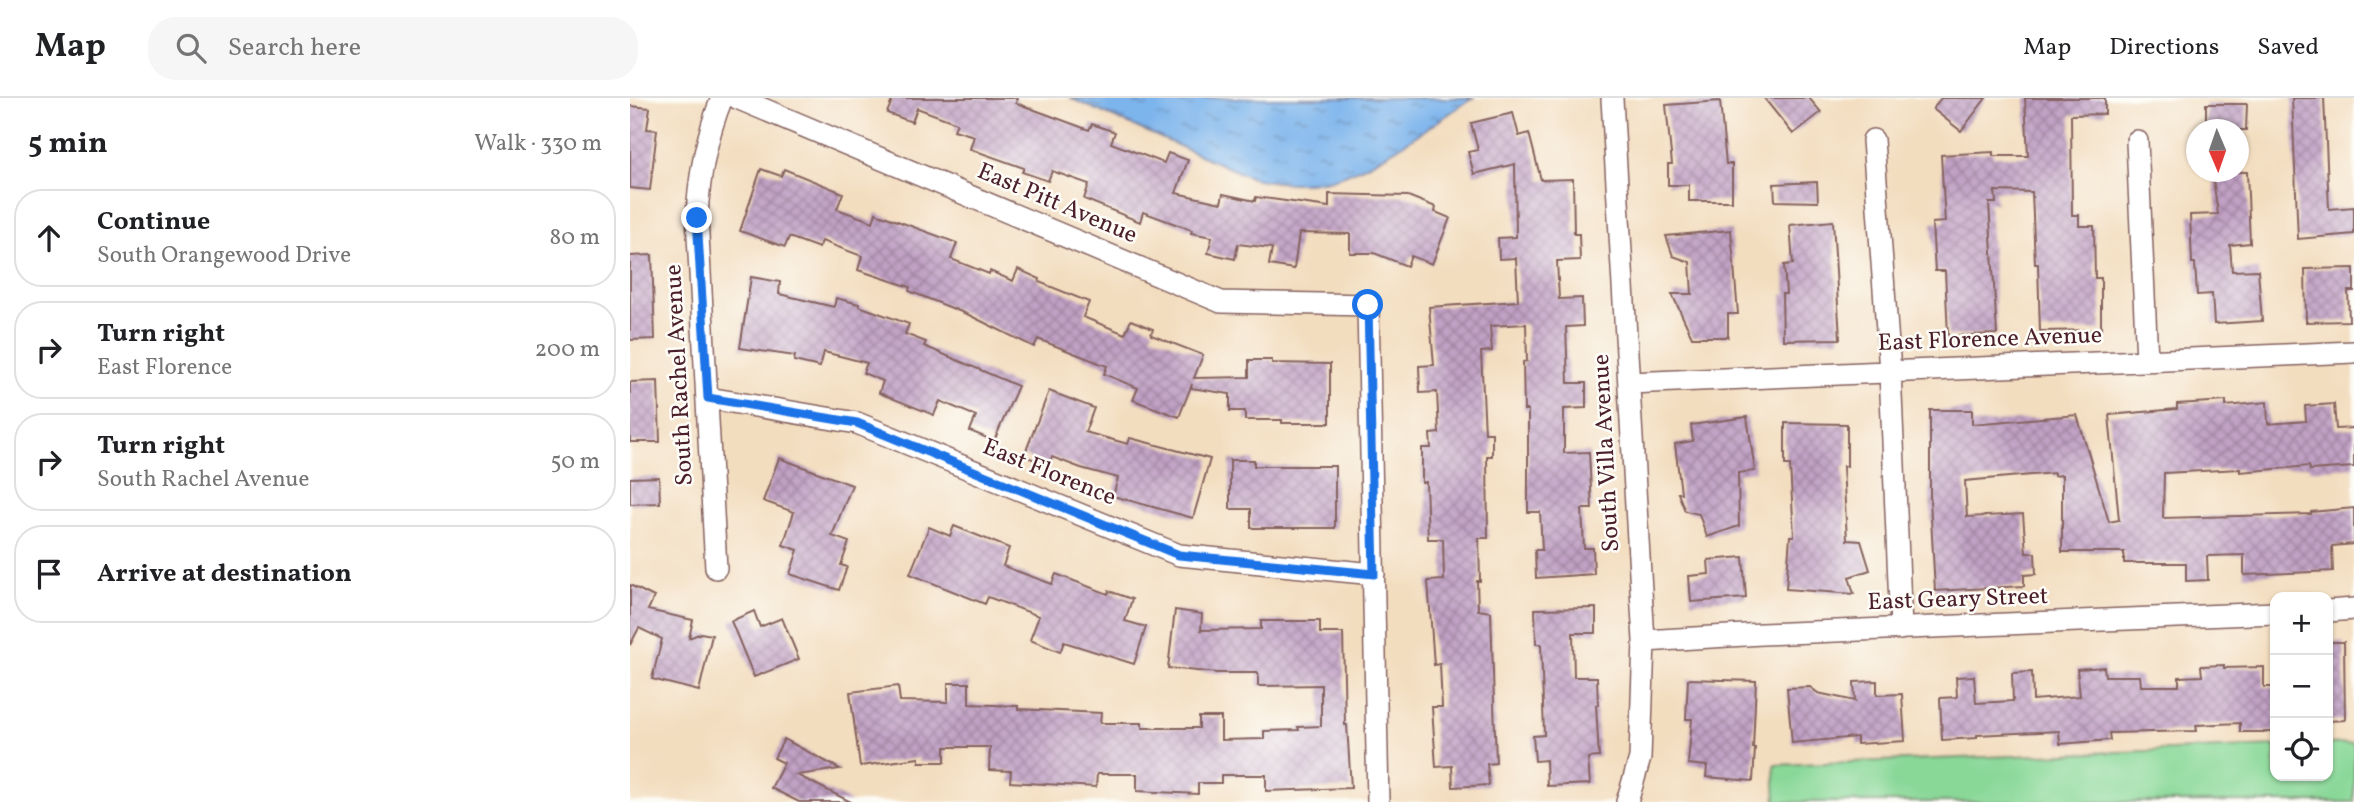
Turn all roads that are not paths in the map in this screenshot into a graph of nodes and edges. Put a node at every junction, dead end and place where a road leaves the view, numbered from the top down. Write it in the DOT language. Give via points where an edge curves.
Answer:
graph roads {
  1 [pos="722,98"];
  2 [pos="737,98"];
  3 [pos="1612,99"];
  4 [pos="1873,140"];
  5 [pos="2137,141"];
  6 [pos="2354,352"];
  7 [pos="2147,360"];
  8 [pos="1890,371"];
  9 [pos="1629,383"];
  10 [pos="708,398"];
  11 [pos="716,568"];
  12 [pos="1374,574"];
  13 [pos="2354,610"];
  14 [pos="2333,611"];
  15 [pos="2270,613"];
  16 [pos="1901,629"];
  17 [pos="1644,641"];
  18 [pos="1378,802"];
  19 [pos="1627,802"];
  1 -- 10 [label="street, South Rachel Avenue" via="705,150 697,218"];
  2 -- 12 [label="street, East Pitt Avenue" via="1221,302 1368,305"];
  3 -- 9 [label="street, South Villa Avenue"];
  4 -- 8 [label="street"];
  5 -- 7 [label="street"];
  6 -- 7 [label="street, East Florence Avenue"];
  7 -- 8 [label="street, East Florence Avenue"];
  8 -- 9 [label="street, East Florence Avenue"];
  8 -- 16 [label="street"];
  9 -- 17 [label="street, South Villa Avenue"];
  10 -- 11 [label="street, South Rachel Avenue"];
  10 -- 12 [label="street, East Florence" via="857,423 1179,555"];
  12 -- 18 [label="street"];
  13 -- 14 [label="street"];
  15 -- 16 [label="street, East Geary Street"];
  16 -- 17 [label="street, East Geary Street"];
  17 -- 19 [label="street, South Villa Avenue" via="1640,758"];
}
